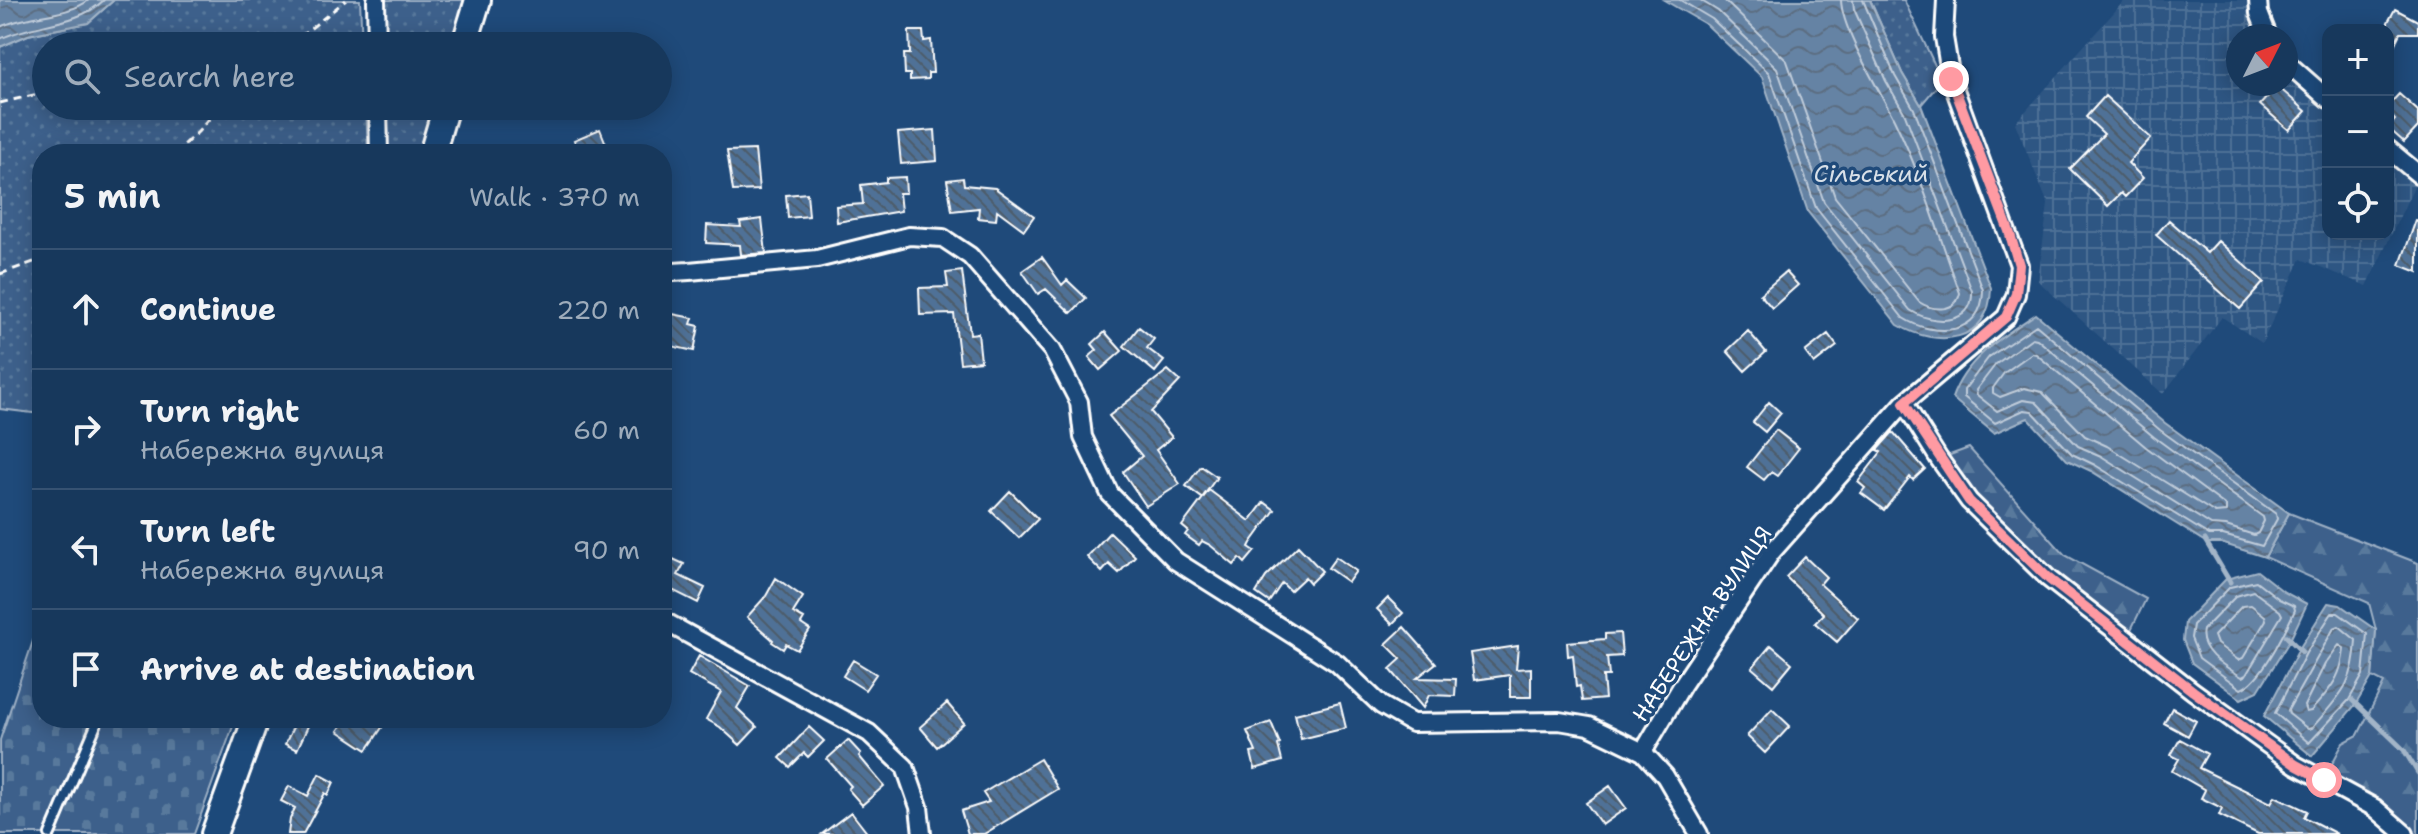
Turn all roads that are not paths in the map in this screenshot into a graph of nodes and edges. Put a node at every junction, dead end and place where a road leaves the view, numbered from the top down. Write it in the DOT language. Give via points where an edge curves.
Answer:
graph roads {
  1 [pos="376,0"];
  2 [pos="478,0"];
  3 [pos="1946,0"];
  4 [pos="2258,0"];
  5 [pos="2265,24"];
  6 [pos="377,32"];
  7 [pos="468,32"];
  8 [pos="2298,73"];
  9 [pos="2325,96"];
  10 [pos="378,120"];
  11 [pos="442,120"];
  12 [pos="379,144"];
  13 [pos="435,144"];
  14 [pos="2394,154"];
  15 [pos="2418,174"];
  16 [pos="672,272"];
  17 [pos="1904,403"];
  18 [pos="672,625"];
  19 [pos="95,728"];
  20 [pos="252,728"];
  21 [pos="1643,752"];
  22 [pos="50,834"];
  23 [pos="214,834"];
  24 [pos="922,834"];
  25 [pos="1699,834"];
  26 [pos="2405,834"];
  1 -- 6 [label="street"];
  2 -- 7 [label="main road"];
  3 -- 17 [label="street, НАБЕРЕЖНА ВУЛИЦЯ" via="1944,37 1951,79 2016,254 2016,294 2006,317"];
  4 -- 5 [label="street"];
  8 -- 9 [label="street"];
  10 -- 12 [label="street"];
  11 -- 13 [label="main road"];
  14 -- 15 [label="street"];
  16 -- 21 [label="street" via="817,259 909,236 943,238 970,256 1052,350 1079,402 1083,437 1110,494 1176,561 1337,663 1381,705 1412,723 1559,721 1589,726"];
  17 -- 21 [label="street, НАБЕРЕЖНА ВУЛИЦЯ" via="1771,553"];
  17 -- 26 [label="street" via="1969,501 2049,579 2296,765 2375,808"];
  18 -- 24 [label="street" via="869,733 905,767"];
  19 -- 22 [label="lane"];
  20 -- 23 [label="main road"];
  21 -- 25 [label="street" via="1665,776"];
}
